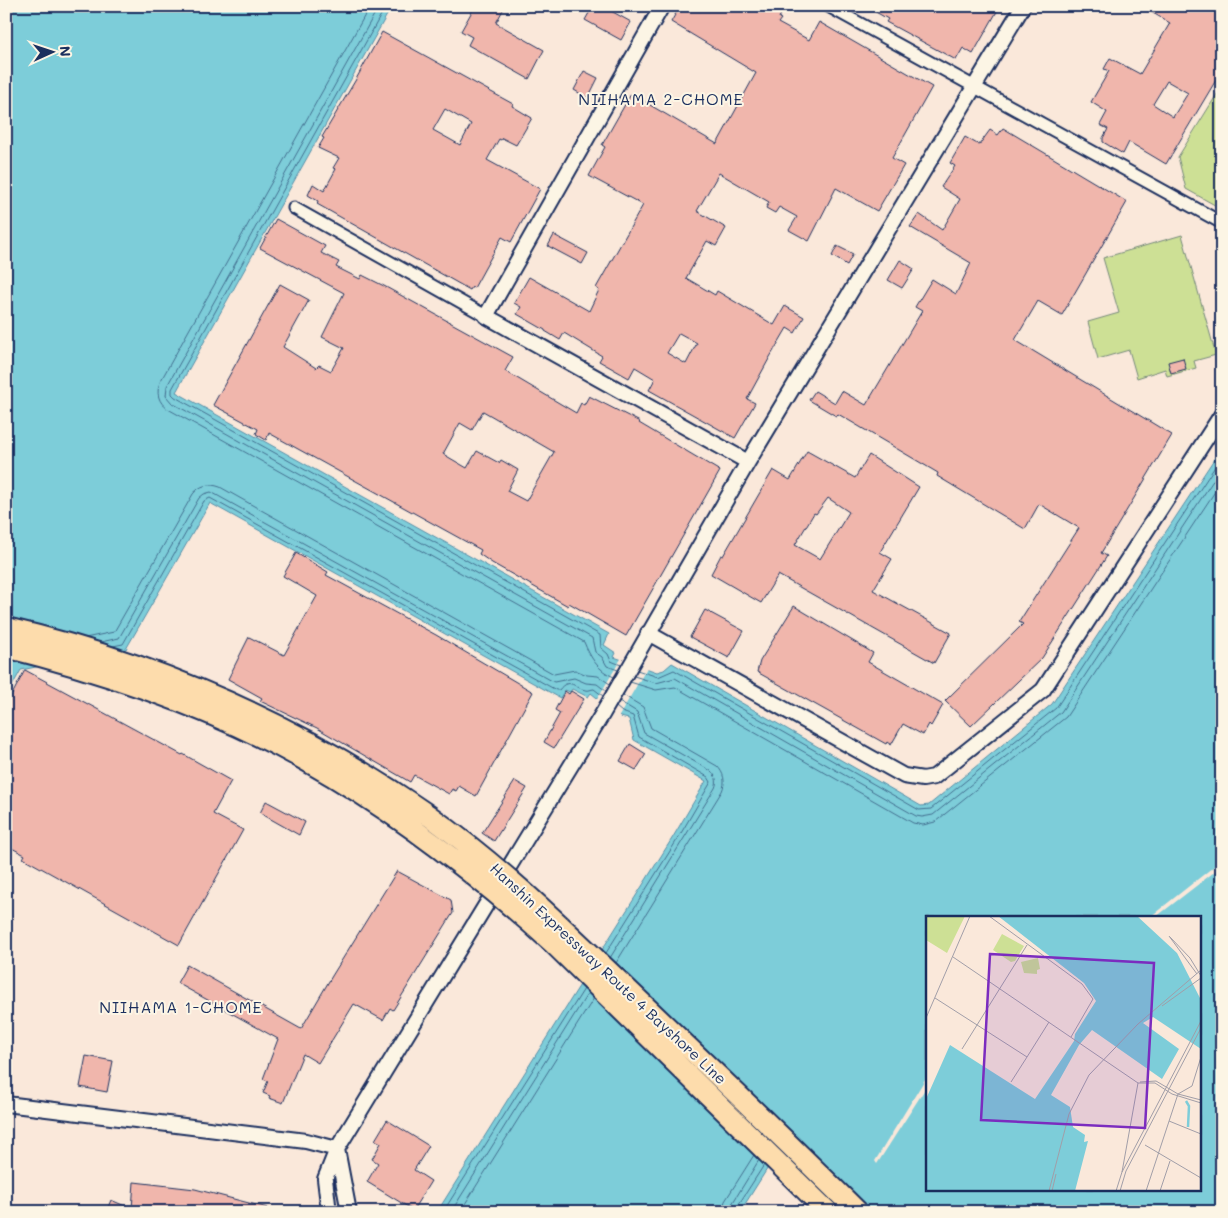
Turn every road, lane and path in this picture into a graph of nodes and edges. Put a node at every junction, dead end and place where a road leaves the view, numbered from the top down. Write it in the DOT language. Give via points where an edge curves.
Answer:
graph roads {
  1 [pos="662,6"];
  2 [pos="828,6"];
  3 [pos="1023,6"];
  4 [pos="974,88"];
  5 [pos="294,208"];
  6 [pos="1222,223"];
  7 [pos="486,316"];
  8 [pos="1222,414"];
  9 [pos="748,462"];
  10 [pos="6,628"];
  11 [pos="648,633"];
  12 [pos="6,647"];
  13 [pos="6,1104"];
  14 [pos="336,1149"];
  15 [pos="329,1212"];
  16 [pos="349,1212"];
  17 [pos="828,1212"];
  18 [pos="858,1212"];
  1 -- 7 [label="street"];
  2 -- 4 [label="street"];
  3 -- 4 [label="street"];
  4 -- 6 [label="street"];
  4 -- 9 [label="street"];
  5 -- 7 [label="street"];
  7 -- 9 [label="street"];
  8 -- 11 [label="street" via="1043,690 934,777 904,776"];
  9 -- 11 [label="street"];
  10 -- 18 [label="highway, Hanshin Expressway Route 4 Bayshore Line, bridge" via="129,663 199,689 321,749 428,816 532,899"];
  11 -- 14 [label="street" via="603,713"];
  12 -- 17 [label="highway, Hanshin Expressway Route 4 Bayshore Line, bridge" via="72,664 193,706 307,760 416,831 488,886 553,943"];
  13 -- 14 [label="street" via="306,1140"];
  14 -- 15 [label="street" via="325,1179"];
  14 -- 16 [label="street"];
}
